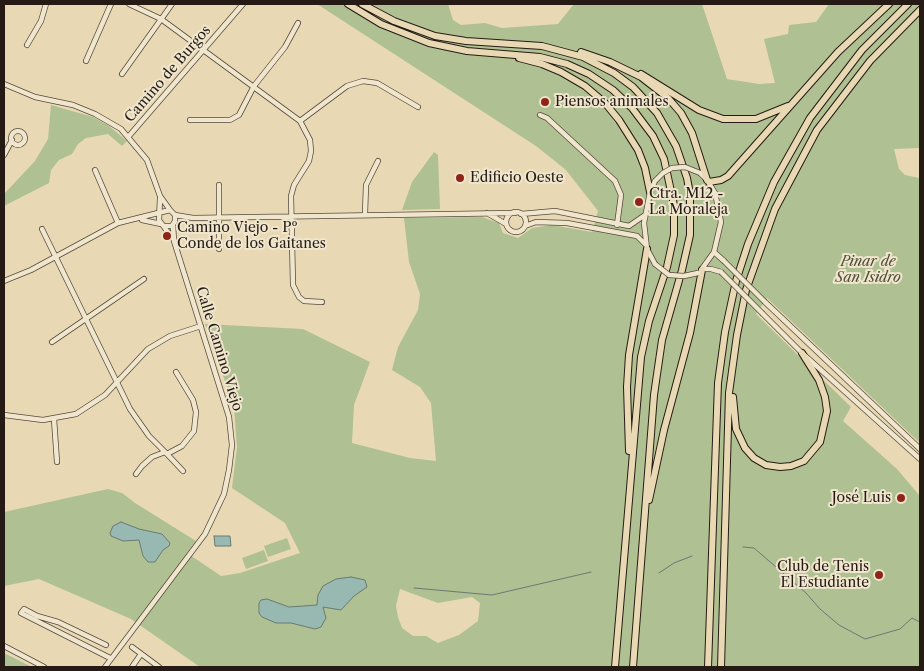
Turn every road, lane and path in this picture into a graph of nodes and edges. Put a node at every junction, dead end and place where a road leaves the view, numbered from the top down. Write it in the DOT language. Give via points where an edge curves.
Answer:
graph roads {
  1 [pos="46,4"];
  2 [pos="111,4"];
  3 [pos="129,4"];
  4 [pos="172,4"];
  5 [pos="243,4"];
  6 [pos="348,4"];
  7 [pos="362,4"];
  8 [pos="889,4"];
  9 [pos="908,4"];
  10 [pos="920,10"];
  11 [pos="162,19"];
  12 [pos="298,23"];
  13 [pos="27,45"];
  14 [pos="558,49"];
  15 [pos="204,52"];
  16 [pos="509,54"];
  17 [pos="86,61"];
  18 [pos="610,62"];
  19 [pos="122,74"];
  20 [pos="4,84"];
  21 [pos="254,86"];
  22 [pos="792,104"];
  23 [pos="418,106"];
  24 [pos="540,115"];
  25 [pos="190,120"];
  26 [pos="300,121"];
  27 [pos="129,136"];
  28 [pos="12,140"];
  29 [pos="4,155"];
  30 [pos="378,161"];
  31 [pos="95,170"];
  32 [pos="708,181"];
  33 [pos="218,185"];
  34 [pos="650,192"];
  35 [pos="160,196"];
  36 [pos="170,210"];
  37 [pos="486,212"];
  38 [pos="514,213"];
  39 [pos="160,214"];
  40 [pos="365,214"];
  41 [pos="521,214"];
  42 [pos="175,215"];
  43 [pos="645,215"];
  44 [pos="290,216"];
  45 [pos="219,217"];
  46 [pos="193,218"];
  47 [pos="138,220"];
  48 [pos="118,223"];
  49 [pos="174,224"];
  50 [pos="616,224"];
  51 [pos="162,225"];
  52 [pos="506,225"];
  53 [pos="525,226"];
  54 [pos="42,229"];
  55 [pos="174,241"];
  56 [pos="647,247"];
  57 [pos="219,249"];
  58 [pos="714,252"];
  59 [pos="55,257"];
  60 [pos="701,271"];
  61 [pos="144,279"];
  62 [pos="4,281"];
  63 [pos="746,290"];
  64 [pos="322,302"];
  65 [pos="86,321"];
  66 [pos="201,326"];
  67 [pos="52,342"];
  68 [pos="802,352"];
  69 [pos="176,372"];
  70 [pos="117,384"];
  71 [pos="4,415"];
  72 [pos="54,420"];
  73 [pos="920,449"];
  74 [pos="166,453"];
  75 [pos="920,459"];
  76 [pos="57,462"];
  77 [pos="631,469"];
  78 [pos="183,471"];
  79 [pos="136,474"];
  80 [pos="644,536"];
  81 [pos="106,645"];
  82 [pos="4,646"];
  83 [pos="132,647"];
  84 [pos="141,654"];
  85 [pos="110,658"];
  86 [pos="44,667"];
  87 [pos="105,667"];
  88 [pos="132,667"];
  89 [pos="158,667"];
  90 [pos="615,667"];
  91 [pos="633,667"];
  92 [pos="708,667"];
  93 [pos="721,667"];
  1 -- 13 [label="street" via="41,21"];
  2 -- 17 [label="street"];
  3 -- 11 [label="street"];
  4 -- 11 [label="street"];
  5 -- 15 [label="street, Camino de Burgos"];
  6 -- 16 [label="highway" via="381,24 429,43 467,51"];
  7 -- 14 [label="highway" via="394,21 436,36"];
  8 -- 22 [label="highway" via="851,39"];
  9 -- 92 [label="highway" via="862,50 810,118 774,182 736,281 718,383"];
  10 -- 63 [label="highway" via="870,60 817,130 775,210"];
  11 -- 15 [label="street"];
  11 -- 19 [label="street"];
  12 -- 21 [label="street" via="285,47"];
  14 -- 18 [label="highway" via="566,48"];
  14 -- 80 [label="highway" via="604,67 646,100 672,138 687,178 690,235 660,350"];
  15 -- 21 [label="street"];
  15 -- 27 [label="street, Camino de Burgos"];
  16 -- 34 [label="highway" via="562,72 605,103 638,150"];
  16 -- 77 [label="highway" via="567,64 613,90 645,123 670,176 674,235 645,337"];
  18 -- 22 [label="highway" via="650,78 699,110 723,119 756,119"];
  18 -- 32 [label="highway" via="653,85 675,106 692,133"];
  20 -- 27 [label="street" via="35,97 73,105 95,114"];
  21 -- 25 [label="street" via="239,115 230,120"];
  21 -- 26 [label="street"];
  22 -- 32 [label="highway" via="728,176"];
  23 -- 26 [label="street" via="377,83 363,81 346,86"];
  24 -- 50 [label="street" via="615,181 621,195"];
  26 -- 44 [label="street" via="308,135 311,151 309,161 294,185"];
  27 -- 35 [label="street" via="147,160"];
  28 -- 29 [label="street"];
  30 -- 40 [label="street" via="366,185"];
  31 -- 48 [label="street"];
  32 -- 34 [label="street, bridge" via="700,173 685,167 672,168 663,172"];
  32 -- 58 [label="street" via="720,210 720,234"];
  33 -- 45 [label="street"];
  34 -- 43 [label="street"];
  35 -- 36 [label="street"];
  35 -- 39 [label="street"];
  36 -- 39 [label="street"];
  36 -- 42 [label="street"];
  37 -- 38 [label="street"];
  37 -- 40 [label="street"];
  37 -- 52 [label="street"];
  38 -- 41 [label="street"];
  38 -- 52 [label="street" via="508,217"];
  39 -- 47 [label="street"];
  39 -- 51 [label="street"];
  40 -- 44 [label="street"];
  41 -- 50 [label="street" via="555,211"];
  41 -- 53 [label="street" via="526,219"];
  42 -- 46 [label="street"];
  42 -- 49 [label="street, Calle Camino Viejo"];
  43 -- 50 [label="street" via="629,226"];
  43 -- 56 [label="street"];
  44 -- 45 [label="street"];
  44 -- 64 [label="street" via="294,292 304,300"];
  45 -- 46 [label="street"];
  45 -- 57 [label="street"];
  46 -- 49 [label="street"];
  47 -- 48 [label="street"];
  47 -- 51 [label="street"];
  48 -- 59 [label="street"];
  49 -- 51 [label="street"];
  49 -- 55 [label="street, Calle Camino Viejo"];
  51 -- 55 [label="street, Calle Camino Viejo"];
  52 -- 53 [label="street" via="517,232"];
  53 -- 56 [label="street" via="536,222 567,223 637,236"];
  54 -- 59 [label="street"];
  55 -- 66 [label="street, Calle Camino Viejo"];
  56 -- 60 [label="street, bridge" via="655,264 669,275 684,276"];
  56 -- 77 [label="highway" via="629,355 627,387"];
  58 -- 60 [label="street"];
  58 -- 73 [label="street, bridge"];
  59 -- 62 [label="street"];
  59 -- 65 [label="street"];
  60 -- 68 [label="street, bridge" via="721,272"];
  60 -- 80 [label="highway" via="689,338 652,484"];
  61 -- 65 [label="street"];
  63 -- 68 [label="highway" via="735,371 734,416 741,441 749,453 773,467 791,466 804,460 813,453 823,434 827,411 825,397"];
  63 -- 93 [label="highway" via="736,335 728,403"];
  65 -- 67 [label="street"];
  65 -- 70 [label="street"];
  66 -- 70 [label="street" via="154,345"];
  66 -- 85 [label="street, Calle Camino Viejo" via="229,416 232,445 224,494 205,534"];
  68 -- 75 [label="street"];
  69 -- 74 [label="street" via="193,400 195,424 188,441"];
  70 -- 72 [label="street" via="88,408"];
  70 -- 74 [label="street" via="140,423"];
  71 -- 72 [label="street"];
  72 -- 76 [label="street"];
  74 -- 78 [label="street"];
  74 -- 79 [label="street" via="147,461"];
  77 -- 90 [label="highway"];
  80 -- 91 [label="highway"];
  81 -- 85 [label="street" via="24,609 21,613"];
  82 -- 86 [label="street"];
  83 -- 84 [label="street"];
  84 -- 88 [label="street"];
  84 -- 89 [label="street"];
  85 -- 87 [label="street, Calle Camino Viejo"];
}
